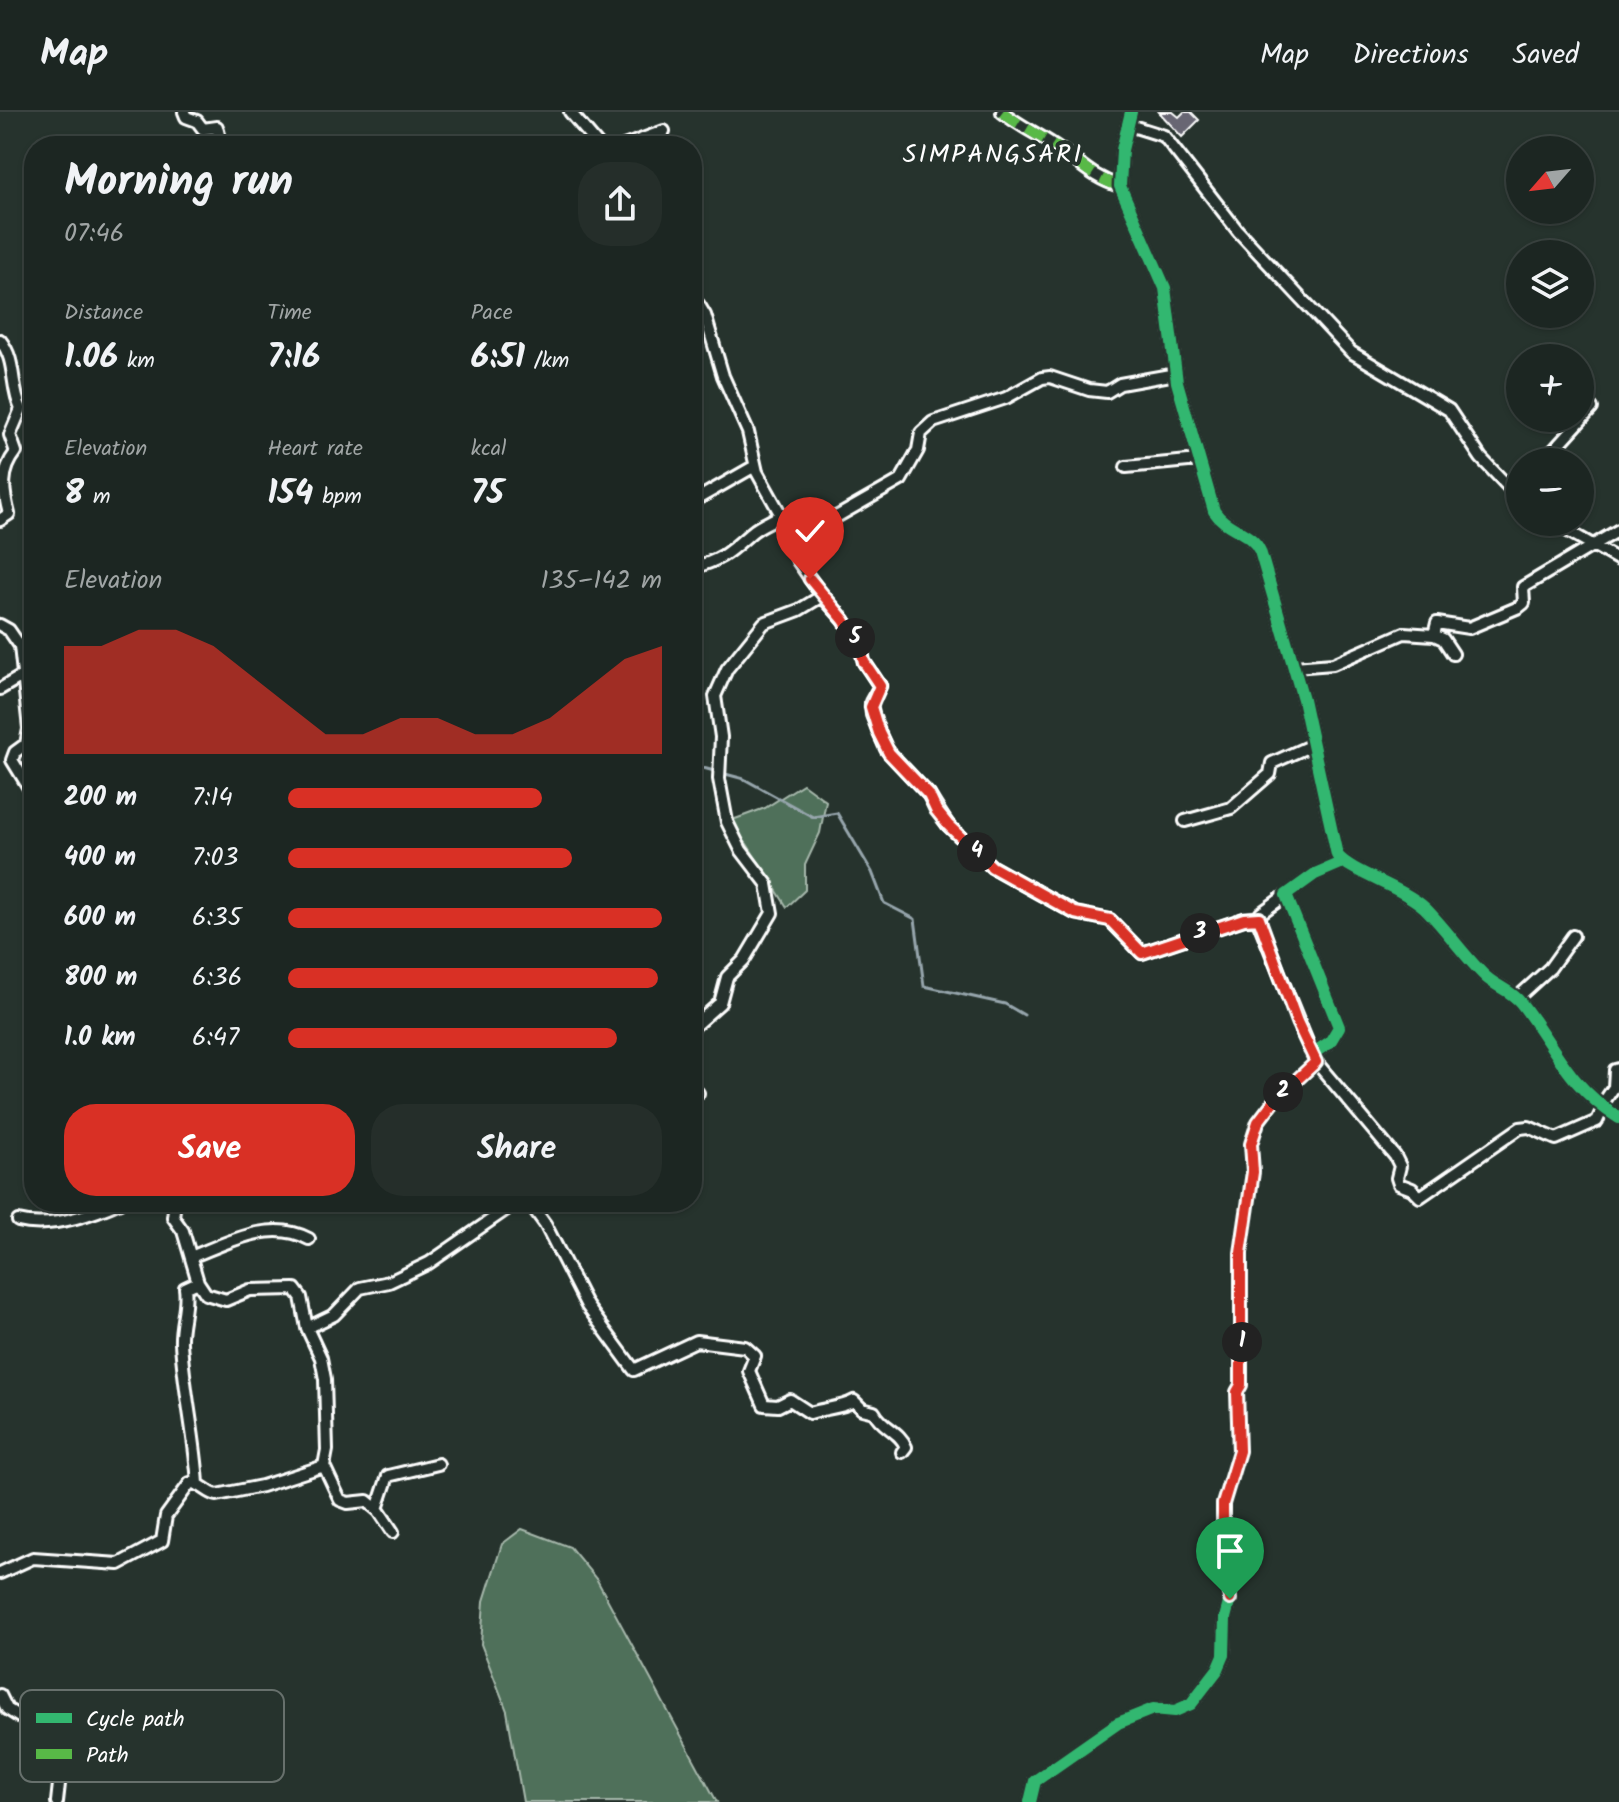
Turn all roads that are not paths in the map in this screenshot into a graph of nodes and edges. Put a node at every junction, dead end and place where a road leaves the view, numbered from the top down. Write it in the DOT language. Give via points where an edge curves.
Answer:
graph roads {
  1 [pos="184,112"];
  2 [pos="570,112"];
  3 [pos="1002,112"];
  4 [pos="1131,112"];
  5 [pos="1129,125"];
  6 [pos="664,131"];
  7 [pos="219,136"];
  8 [pos="590,136"];
  9 [pos="651,136"];
  10 [pos="1120,186"];
  11 [pos="702,310"];
  12 [pos="0,340"];
  13 [pos="1176,374"];
  14 [pos="1570,432"];
  15 [pos="1556,448"];
  16 [pos="1199,460"];
  17 [pos="755,466"];
  18 [pos="1126,467"];
  19 [pos="1506,482"];
  20 [pos="702,496"];
  21 [pos="781,515"];
  22 [pos="0,520"];
  23 [pos="1619,530"];
  24 [pos="1576,536"];
  25 [pos="789,539"];
  26 [pos="1591,545"];
  27 [pos="1619,560"];
  28 [pos="702,565"];
  29 [pos="822,596"];
  30 [pos="0,625"];
  31 [pos="1434,635"];
  32 [pos="1453,654"];
  33 [pos="1294,667"];
  34 [pos="22,676"];
  35 [pos="0,689"];
  36 [pos="24,691"];
  37 [pos="24,745"];
  38 [pos="1312,745"];
  39 [pos="24,780"];
  40 [pos="1185,821"];
  41 [pos="1343,862"];
  42 [pos="1286,895"];
  43 [pos="1259,918"];
  44 [pos="1573,936"];
  45 [pos="1517,998"];
  46 [pos="702,1019"];
  47 [pos="1314,1058"];
  48 [pos="1619,1069"];
  49 [pos="1602,1107"];
  50 [pos="1619,1118"];
  51 [pos="93,1212"];
  52 [pos="174,1212"];
  53 [pos="503,1212"];
  54 [pos="536,1212"];
  55 [pos="18,1221"];
  56 [pos="309,1239"];
  57 [pos="191,1257"];
  58 [pos="198,1282"];
  59 [pos="307,1328"];
  60 [pos="902,1452"];
  61 [pos="438,1464"];
  62 [pos="324,1466"];
  63 [pos="198,1484"];
  64 [pos="377,1509"];
  65 [pos="393,1532"];
  66 [pos="0,1573"];
  67 [pos="0,1695"];
  68 [pos="20,1717"];
  69 [pos="59,1782"];
  70 [pos="57,1802"];
  71 [pos="1030,1802"];
  1 -- 7 [label="street" via="203,129 217,127"];
  2 -- 8 [label="street"];
  3 -- 10 [label="street" via="1086,171"];
  4 -- 5 [label="street"];
  5 -- 10 [label="street"];
  5 -- 19 [label="street" via="1164,136 1238,231 1351,352 1449,410 1481,458"];
  6 -- 9 [label="street"];
  10 -- 13 [label="street" via="1165,288"];
  11 -- 17 [label="street" via="748,432"];
  12 -- 22 [label="street" via="14,368 21,409 10,435 16,452 4,468 1,489 9,514"];
  13 -- 16 [label="street"];
  13 -- 25 [label="street" via="1120,384 1107,392 1042,378 1006,398 933,422 921,433 901,480 816,530"];
  14 -- 15 [label="street"];
  16 -- 18 [label="street"];
  16 -- 33 [label="street" via="1220,520 1257,544"];
  17 -- 20 [label="street"];
  17 -- 21 [label="street"];
  21 -- 25 [label="street"];
  21 -- 28 [label="street" via="725,557"];
  23 -- 26 [label="street"];
  24 -- 26 [label="street"];
  25 -- 29 [label="street"];
  26 -- 27 [label="street"];
  26 -- 31 [label="street" via="1523,587 1524,603 1519,607 1469,628 1437,623"];
  29 -- 43 [label="street" via="860,645 880,686 871,702 872,715 889,753 929,795 948,825 992,867 1075,913 1110,920 1142,953"];
  29 -- 46 [label="street" via="764,623 727,669 715,696 727,822 767,884 772,913 744,960 727,977 720,1003"];
  30 -- 34 [label="street" via="20,646"];
  31 -- 32 [label="street"];
  31 -- 33 [label="street" via="1404,633 1333,664"];
  33 -- 38 [label="street"];
  34 -- 35 [label="street"];
  34 -- 36 [label="street"];
  37 -- 39 [label="street" via="12,760"];
  38 -- 40 [label="street" via="1272,763 1270,774 1231,808"];
  38 -- 41 [label="street" via="1334,847"];
  41 -- 42 [label="street"];
  41 -- 45 [label="street" via="1423,905 1485,975"];
  42 -- 43 [label="street"];
  42 -- 47 [label="street" via="1339,1023 1338,1032"];
  43 -- 47 [label="street"];
  44 -- 45 [label="street" via="1550,968"];
  45 -- 49 [label="street" via="1569,1076"];
  47 -- 49 [label="street" via="1395,1156 1399,1184 1420,1197 1520,1128 1556,1139 1597,1121"];
  47 -- 71 [label="street" via="1258,1122 1251,1144 1253,1172 1241,1253 1239,1451 1223,1504 1225,1569 1231,1586 1224,1655 1212,1680 1191,1704 1175,1711 1153,1709 1118,1723 1035,1781"];
  48 -- 49 [label="street"];
  49 -- 50 [label="street"];
  51 -- 55 [label="street" via="51,1222"];
  52 -- 57 [label="street"];
  53 -- 59 [label="street" via="429,1263 356,1291 334,1315"];
  54 -- 60 [label="street" via="587,1306 634,1370 696,1341 745,1347 755,1356 749,1371 764,1405 790,1400 810,1413 854,1401 903,1440"];
  56 -- 57 [label="street" via="296,1232 243,1234"];
  57 -- 58 [label="street"];
  58 -- 59 [label="street" via="206,1294 226,1300 250,1290 295,1289"];
  58 -- 63 [label="street" via="185,1288 181,1332"];
  59 -- 62 [label="street" via="325,1379"];
  61 -- 64 [label="street" via="388,1476"];
  62 -- 63 [label="street" via="217,1495"];
  62 -- 64 [label="street" via="340,1500 367,1501"];
  63 -- 66 [label="street" via="190,1483 181,1492 166,1516 162,1541 128,1560 110,1565 33,1558"];
  64 -- 65 [label="street"];
  67 -- 68 [label="street" via="7,1709"];
  69 -- 70 [label="street"];
}
